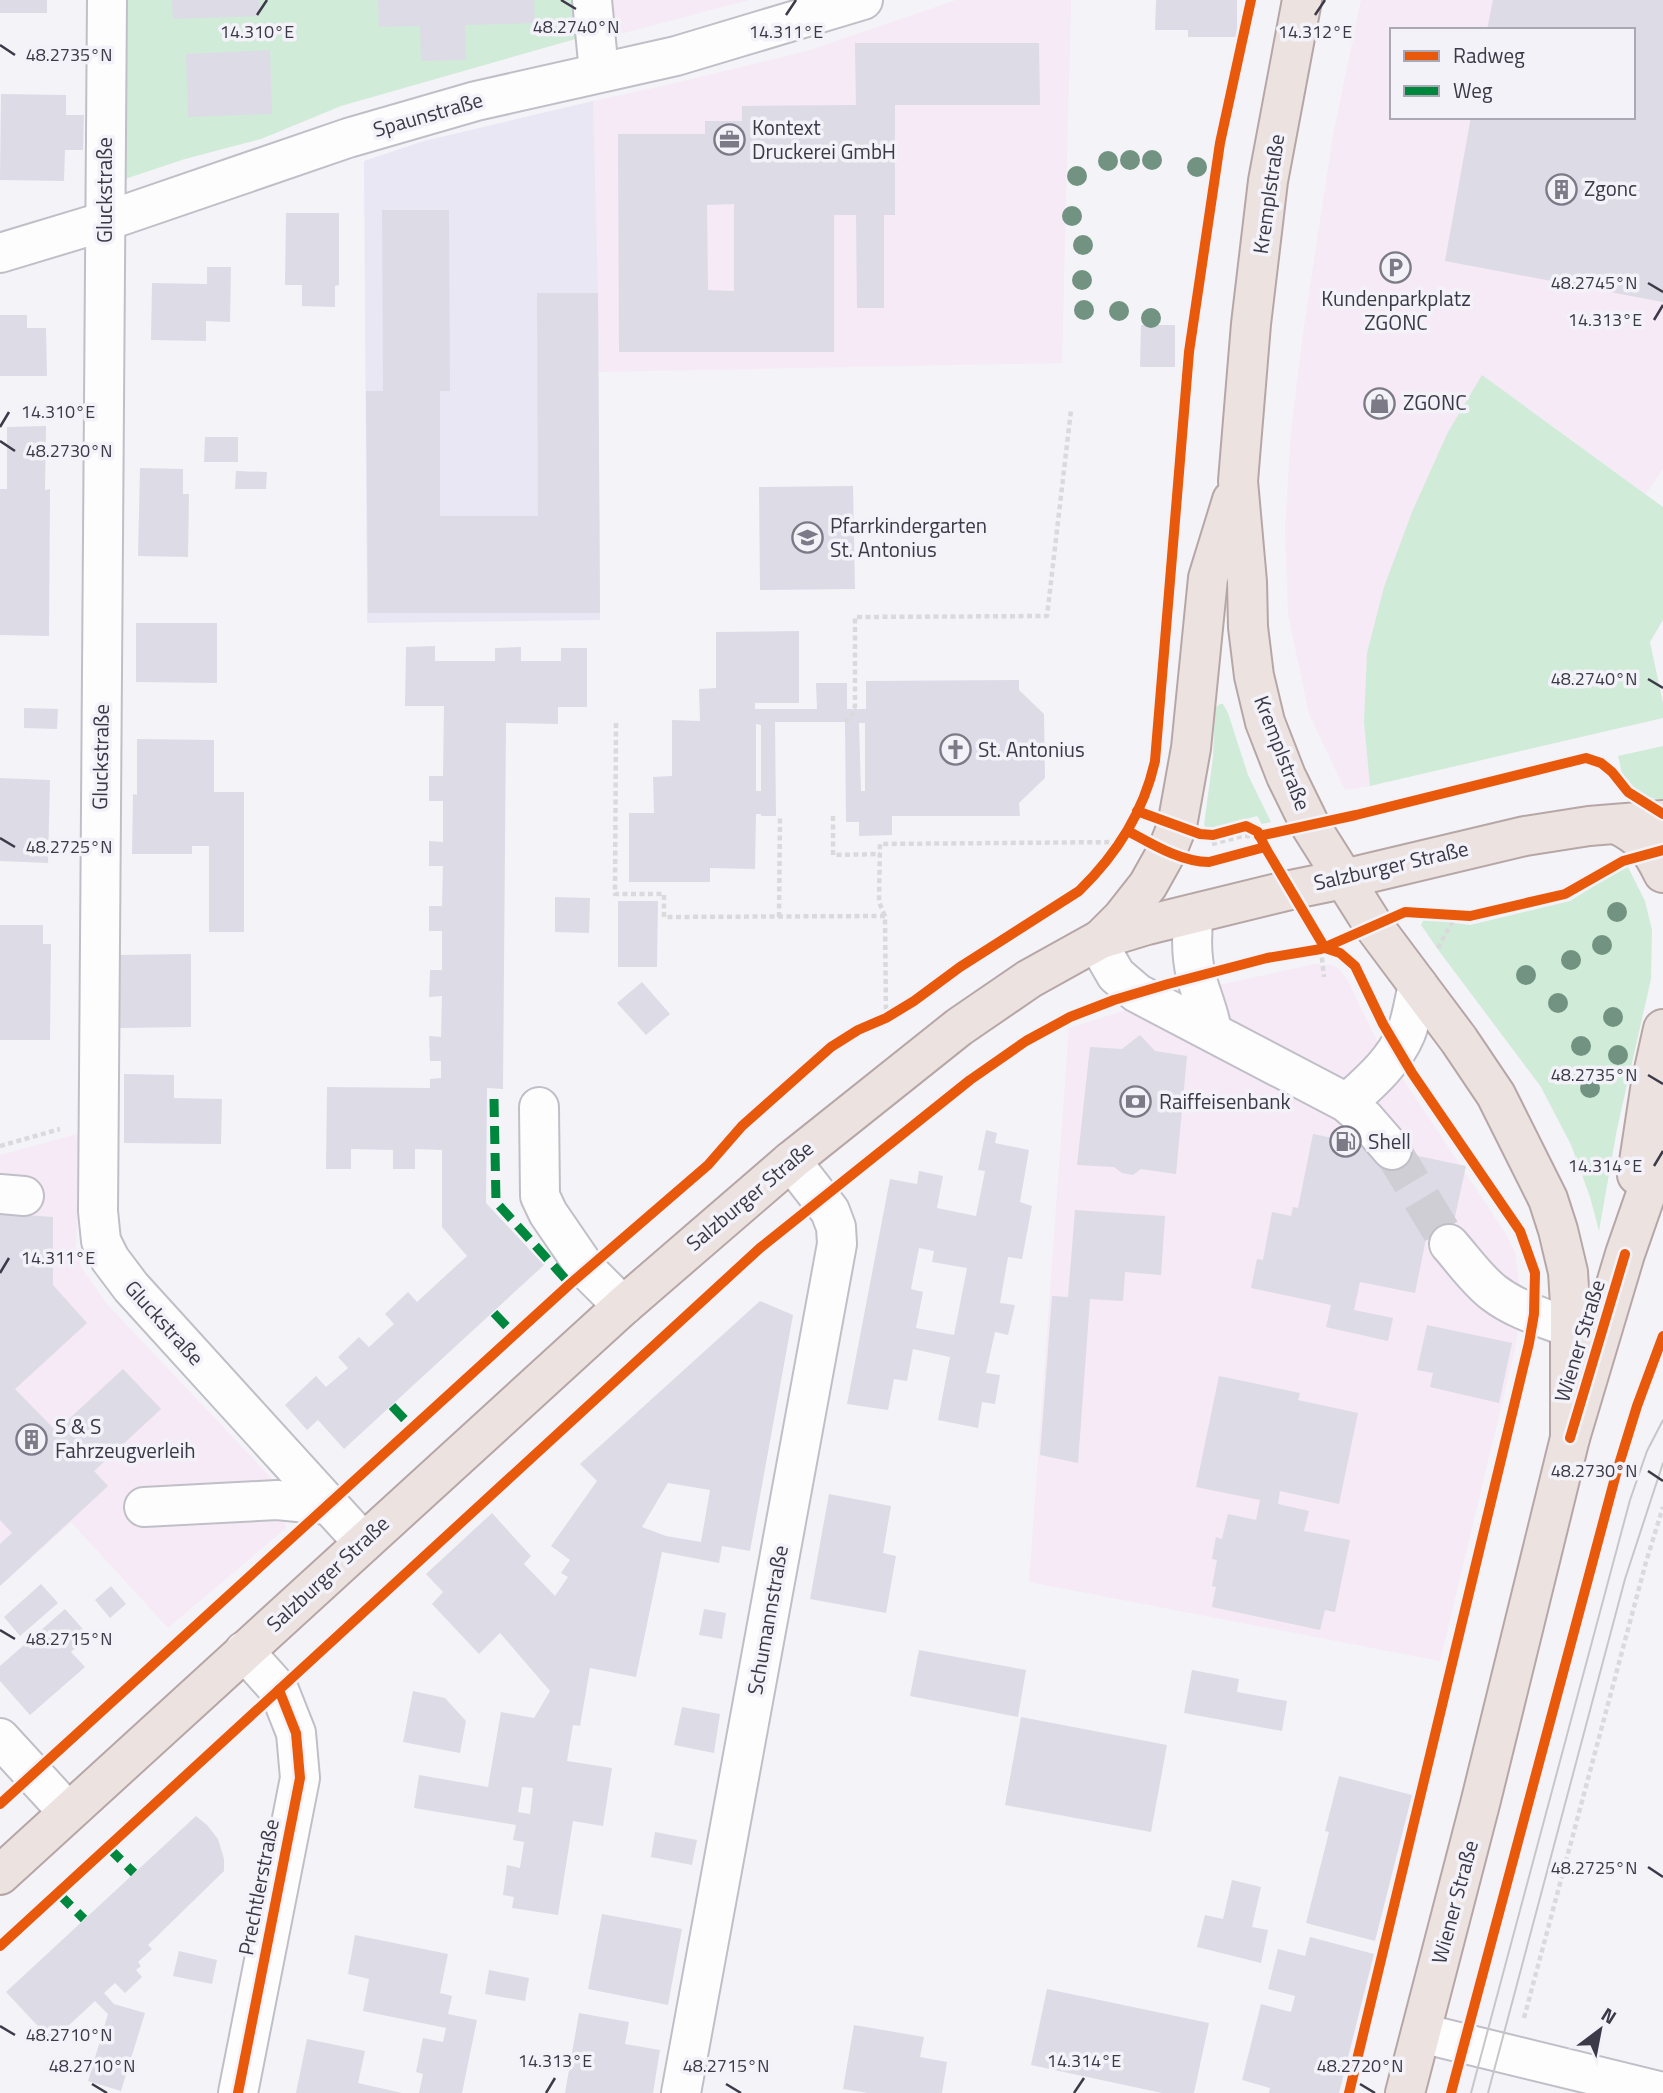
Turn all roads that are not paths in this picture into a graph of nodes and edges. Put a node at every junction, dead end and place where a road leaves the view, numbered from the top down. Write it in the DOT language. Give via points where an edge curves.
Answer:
graph roads {
  1 [pos="107,0"];
  2 [pos="592,0"];
  3 [pos="863,0"];
  4 [pos="1302,0"];
  5 [pos="598,72"];
  6 [pos="106,221"];
  7 [pos="0,253"];
  8 [pos="1238,481"];
  9 [pos="1663,821"];
  10 [pos="1616,824"];
  11 [pos="1663,873"];
  12 [pos="1344,879"];
  13 [pos="1194,914"];
  14 [pos="1099,941"];
  15 [pos="1426,970"];
  16 [pos="1663,1029"];
  17 [pos="1212,1031"];
  18 [pos="1347,1103"];
  19 [pos="539,1107"];
  20 [pos="1663,1145"];
  21 [pos="1392,1150"];
  22 [pos="791,1161"];
  23 [pos="1449,1244"];
  24 [pos="1625,1254"];
  25 [pos="623,1306"];
  26 [pos="1570,1328"];
  27 [pos="1570,1438"];
  28 [pos="329,1505"];
  29 [pos="144,1507"];
  30 [pos="363,1542"];
  31 [pos="244,1651"];
  32 [pos="0,1738"];
  33 [pos="68,1812"];
  34 [pos="0,1875"];
  35 [pos="1420,2034"];
  36 [pos="1663,2092"];
  37 [pos="238,2093"];
  38 [pos="681,2093"];
  39 [pos="1405,2093"];
  1 -- 6 [label="street, Gluckstraße"];
  2 -- 5 [label="street"];
  3 -- 5 [label="street, Spaunstraße" via="676,55"];
  4 -- 8 [label="main road, Kremplstraße" via="1268,181"];
  5 -- 6 [label="street, Spaunstraße" via="348,138"];
  6 -- 7 [label="street, Spaunstraße"];
  6 -- 28 [label="street, Gluckstraße" via="101,1241 131,1287"];
  8 -- 12 [label="main road, Kremplstraße" via="1248,627 1265,722 1310,825"];
  8 -- 14 [label="main road" via="1208,578 1191,748 1177,826 1148,885"];
  9 -- 10 [label="main road, Salzburger Straße"];
  10 -- 11 [label="main road" via="1645,843"];
  10 -- 12 [label="main road, Salzburger Straße" via="1525,836"];
  12 -- 13 [label="main road, Salzburger Straße"];
  12 -- 15 [label="main road, Kremplstraße" via="1373,925"];
  13 -- 14 [label="main road, Salzburger Straße"];
  13 -- 17 [label="street" via="1191,936 1196,977"];
  14 -- 17 [label="street" via="1116,975 1137,993"];
  14 -- 22 [label="main road, Salzburger Straße" via="1029,979 959,1027"];
  15 -- 18 [label="street" via="1398,1049"];
  15 -- 26 [label="main road, Kremplstraße" via="1459,1040 1496,1095 1548,1199 1568,1272"];
  16 -- 24 [label="main road"];
  17 -- 18 [label="street"];
  18 -- 21 [label="street"];
  19 -- 25 [label="street" via="540,1196 587,1269"];
  20 -- 24 [label="main road, Wiener Straße"];
  22 -- 25 [label="main road, Salzburger Straße"];
  22 -- 38 [label="street, Schumannstraße" via="830,1211 837,1244"];
  23 -- 26 [label="street" via="1496,1295"];
  24 -- 27 [label="main road, Wiener Straße"];
  25 -- 30 [label="main road, Salzburger Straße"];
  26 -- 27 [label="main road, Kremplstraße"];
  27 -- 35 [label="main road, Wiener Straße"];
  28 -- 29 [label="street" via="277,1500"];
  28 -- 30 [label="street, Gluckstraße"];
  30 -- 31 [label="main road, Salzburger Straße"];
  31 -- 33 [label="main road, Salzburger Straße"];
  31 -- 37 [label="street, Prechtlerstraße" via="279,1690 296,1733 300,1779"];
  32 -- 33 [label="street"];
  33 -- 34 [label="main road, Salzburger Straße"];
  35 -- 36 [label="street"];
  35 -- 39 [label="main road, Wiener Straße"];
}
